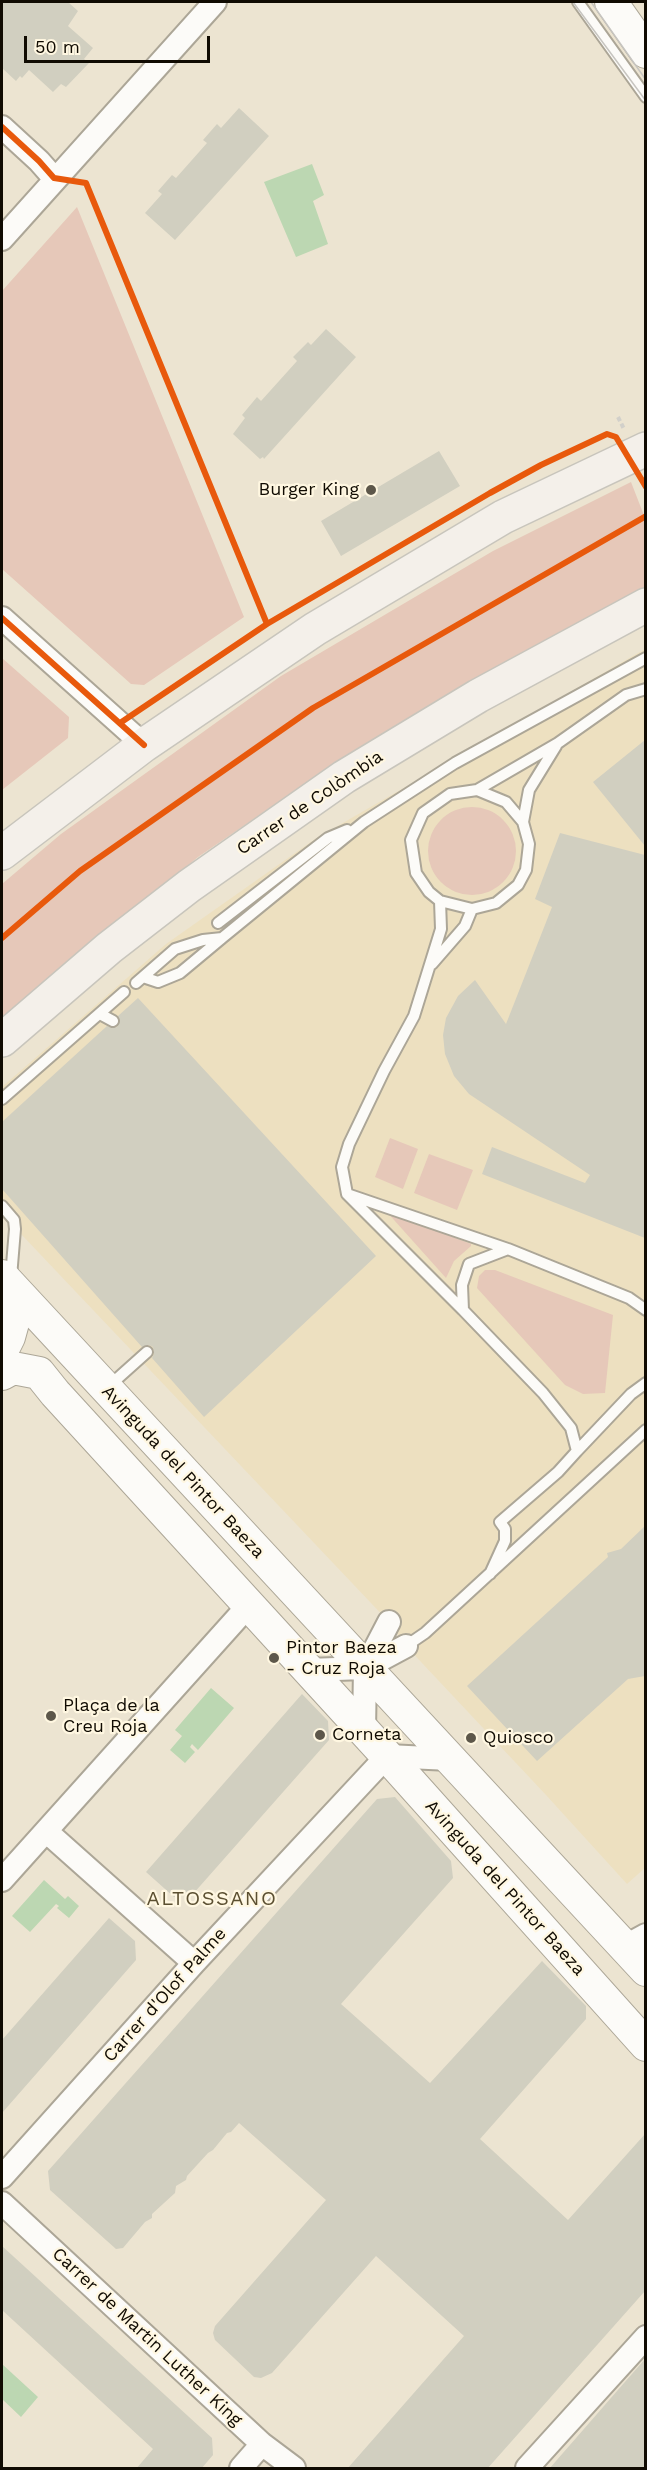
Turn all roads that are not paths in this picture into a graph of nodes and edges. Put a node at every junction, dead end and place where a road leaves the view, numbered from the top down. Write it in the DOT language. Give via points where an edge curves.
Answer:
graph roads {
  1 [pos="215,2"];
  2 [pos="578,2"];
  3 [pos="611,2"];
  4 [pos="645,52"];
  5 [pos="645,97"];
  6 [pos="2,127"];
  7 [pos="54,178"];
  8 [pos="2,239"];
  9 [pos="645,448"];
  10 [pos="645,605"];
  11 [pos="2,618"];
  12 [pos="645,658"];
  13 [pos="645,689"];
  14 [pos="558,743"];
  15 [pos="144,745"];
  16 [pos="477,790"];
  17 [pos="364,822"];
  18 [pos="523,822"];
  19 [pos="2,853"];
  20 [pos="440,901"];
  21 [pos="472,909"];
  22 [pos="218,923"];
  23 [pos="222,938"];
  24 [pos="428,969"];
  25 [pos="124,992"];
  26 [pos="100,1014"];
  27 [pos="112,1021"];
  28 [pos="2,1040"];
  29 [pos="2,1099"];
  30 [pos="347,1194"];
  31 [pos="2,1206"];
  32 [pos="508,1249"];
  33 [pos="4,1286"];
  34 [pos="464,1310"];
  35 [pos="645,1310"];
  36 [pos="2,1351"];
  37 [pos="147,1352"];
  38 [pos="2,1374"];
  39 [pos="645,1383"];
  40 [pos="106,1389"];
  41 [pos="645,1430"];
  42 [pos="577,1451"];
  43 [pos="490,1574"];
  44 [pos="248,1606"];
  45 [pos="389,1622"];
  46 [pos="406,1646"];
  47 [pos="365,1668"];
  48 [pos="308,1670"];
  49 [pos="364,1731"];
  50 [pos="387,1756"];
  51 [pos="450,1759"];
  52 [pos="47,1832"];
  53 [pos="2,1880"];
  54 [pos="635,1941"];
  55 [pos="194,1963"];
  56 [pos="645,1970"];
  57 [pos="645,2044"];
  58 [pos="2,2177"];
  59 [pos="2,2203"];
  60 [pos="645,2337"];
  61 [pos="262,2444"];
  62 [pos="241,2469"];
  63 [pos="294,2469"];
  64 [pos="527,2469"];
  1 -- 7 [label="street"];
  2 -- 5 [label="lane"];
  3 -- 4 [label="street"];
  6 -- 7 [label="street"];
  7 -- 8 [label="street"];
  9 -- 15 [label="main road" via="494,523 306,635"];
  10 -- 28 [label="main road, Carrer de Colòmbia" via="478,696 344,777 189,886"];
  11 -- 15 [label="street"];
  12 -- 17 [label="lane" via="455,763"];
  13 -- 14 [label="lane" via="626,695"];
  14 -- 16 [label="lane"];
  14 -- 18 [label="lane" via="529,790"];
  15 -- 19 [label="main road"];
  16 -- 18 [label="lane" via="506,802"];
  16 -- 20 [label="lane" via="450,794 423,813 411,840 416,873"];
  17 -- 22 [label="lane" via="328,838"];
  17 -- 23 [label="lane"];
  18 -- 21 [label="lane" via="529,844 526,870 518,885 496,903"];
  20 -- 21 [label="lane"];
  20 -- 24 [label="lane" via="441,929"];
  21 -- 24 [label="lane" via="465,926"];
  23 -- 23 [label="lane" via="180,973 158,982 139,980 175,949"];
  24 -- 30 [label="lane" via="414,1016 349,1144 342,1167"];
  25 -- 26 [label="lane"];
  26 -- 27 [label="lane"];
  26 -- 29 [label="lane"];
  30 -- 32 [label="lane"];
  30 -- 34 [label="lane"];
  31 -- 33 [label="lane" via="14,1220 15,1229"];
  32 -- 34 [label="lane" via="470,1264 462,1285"];
  32 -- 35 [label="lane" via="629,1298"];
  33 -- 36 [label="street" via="17,1308"];
  33 -- 40 [label="street, Avinguda del Pintor Baeza"];
  34 -- 42 [label="lane" via="543,1393 571,1428"];
  37 -- 40 [label="lane"];
  38 -- 44 [label="street, Avinguda del Pintor Baeza" via="13,1368 39,1373"];
  39 -- 42 [label="lane"];
  40 -- 47 [label="street, Avinguda del Pintor Baeza"];
  41 -- 43 [label="lane"];
  42 -- 43 [label="lane" via="500,1522 506,1541"];
  43 -- 46 [label="lane"];
  44 -- 48 [label="street, Avinguda del Pintor Baeza"];
  44 -- 52 [label="street"];
  45 -- 47 [label="street"];
  46 -- 47 [label="street"];
  47 -- 48 [label="street"];
  47 -- 49 [label="street"];
  47 -- 51 [label="street, Avinguda del Pintor Baeza"];
  48 -- 49 [label="street, Avinguda del Pintor Baeza"];
  49 -- 50 [label="street, Avinguda del Pintor Baeza"];
  50 -- 51 [label="street"];
  50 -- 55 [label="street, Carrer d'Olof Palme"];
  50 -- 57 [label="street, Avinguda del Pintor Baeza"];
  51 -- 54 [label="street, Avinguda del Pintor Baeza"];
  52 -- 53 [label="street"];
  52 -- 55 [label="street"];
  54 -- 56 [label="street, Avinguda del Pintor Baeza"];
  55 -- 58 [label="street, Carrer d'Olof Palme"];
  59 -- 61 [label="street, Carrer de Martin Luther King"];
  60 -- 64 [label="street"];
  61 -- 62 [label="street"];
  61 -- 63 [label="street, Carrer de Martin Luther King"];
}
